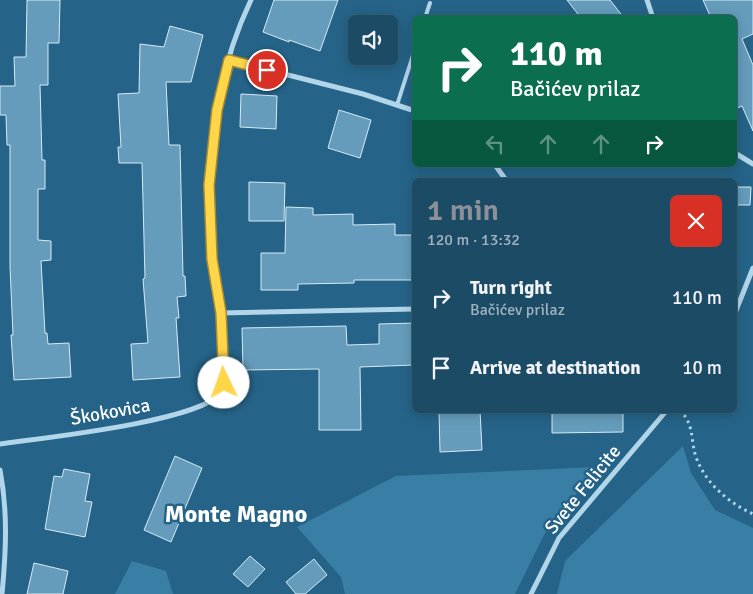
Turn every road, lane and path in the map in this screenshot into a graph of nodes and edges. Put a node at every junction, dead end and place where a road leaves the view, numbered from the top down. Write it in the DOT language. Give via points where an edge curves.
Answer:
graph roads {
  1 [pos="251,0"];
  2 [pos="647,0"];
  3 [pos="430,3"];
  4 [pos="426,15"];
  5 [pos="652,15"];
  6 [pos="412,58"];
  7 [pos="229,60"];
  8 [pos="397,105"];
  9 [pos="412,110"];
  10 [pos="737,155"];
  11 [pos="753,164"];
  12 [pos="496,167"];
  13 [pos="505,178"];
  14 [pos="753,268"];
  15 [pos="737,308"];
  16 [pos="412,309"];
  17 [pos="221,313"];
  18 [pos="664,413"];
  19 [pos="682,413"];
  20 [pos="0,444"];
  21 [pos="0,470"];
  22 [pos="753,514"];
  23 [pos="2,594"];
  24 [pos="531,594"];
  1 -- 7 [label="street"];
  2 -- 5 [label="street"];
  3 -- 4 [label="lane"];
  6 -- 8 [label="lane"];
  7 -- 8 [label="street"];
  7 -- 17 [label="street" via="217,110 209,185 212,259"];
  8 -- 9 [label="street"];
  10 -- 11 [label="street"];
  12 -- 13 [label="street"];
  14 -- 15 [label="street"];
  16 -- 17 [label="street"];
  17 -- 20 [label="street, Škokovica" via="224,383 221,393 207,403 181,413 122,426"];
  18 -- 24 [label="street, Svete Felicite" via="559,538"];
  19 -- 22 [label="path" via="690,423 696,458 707,478 722,494"];
  21 -- 23 [label="street" via="6,510"];
}
